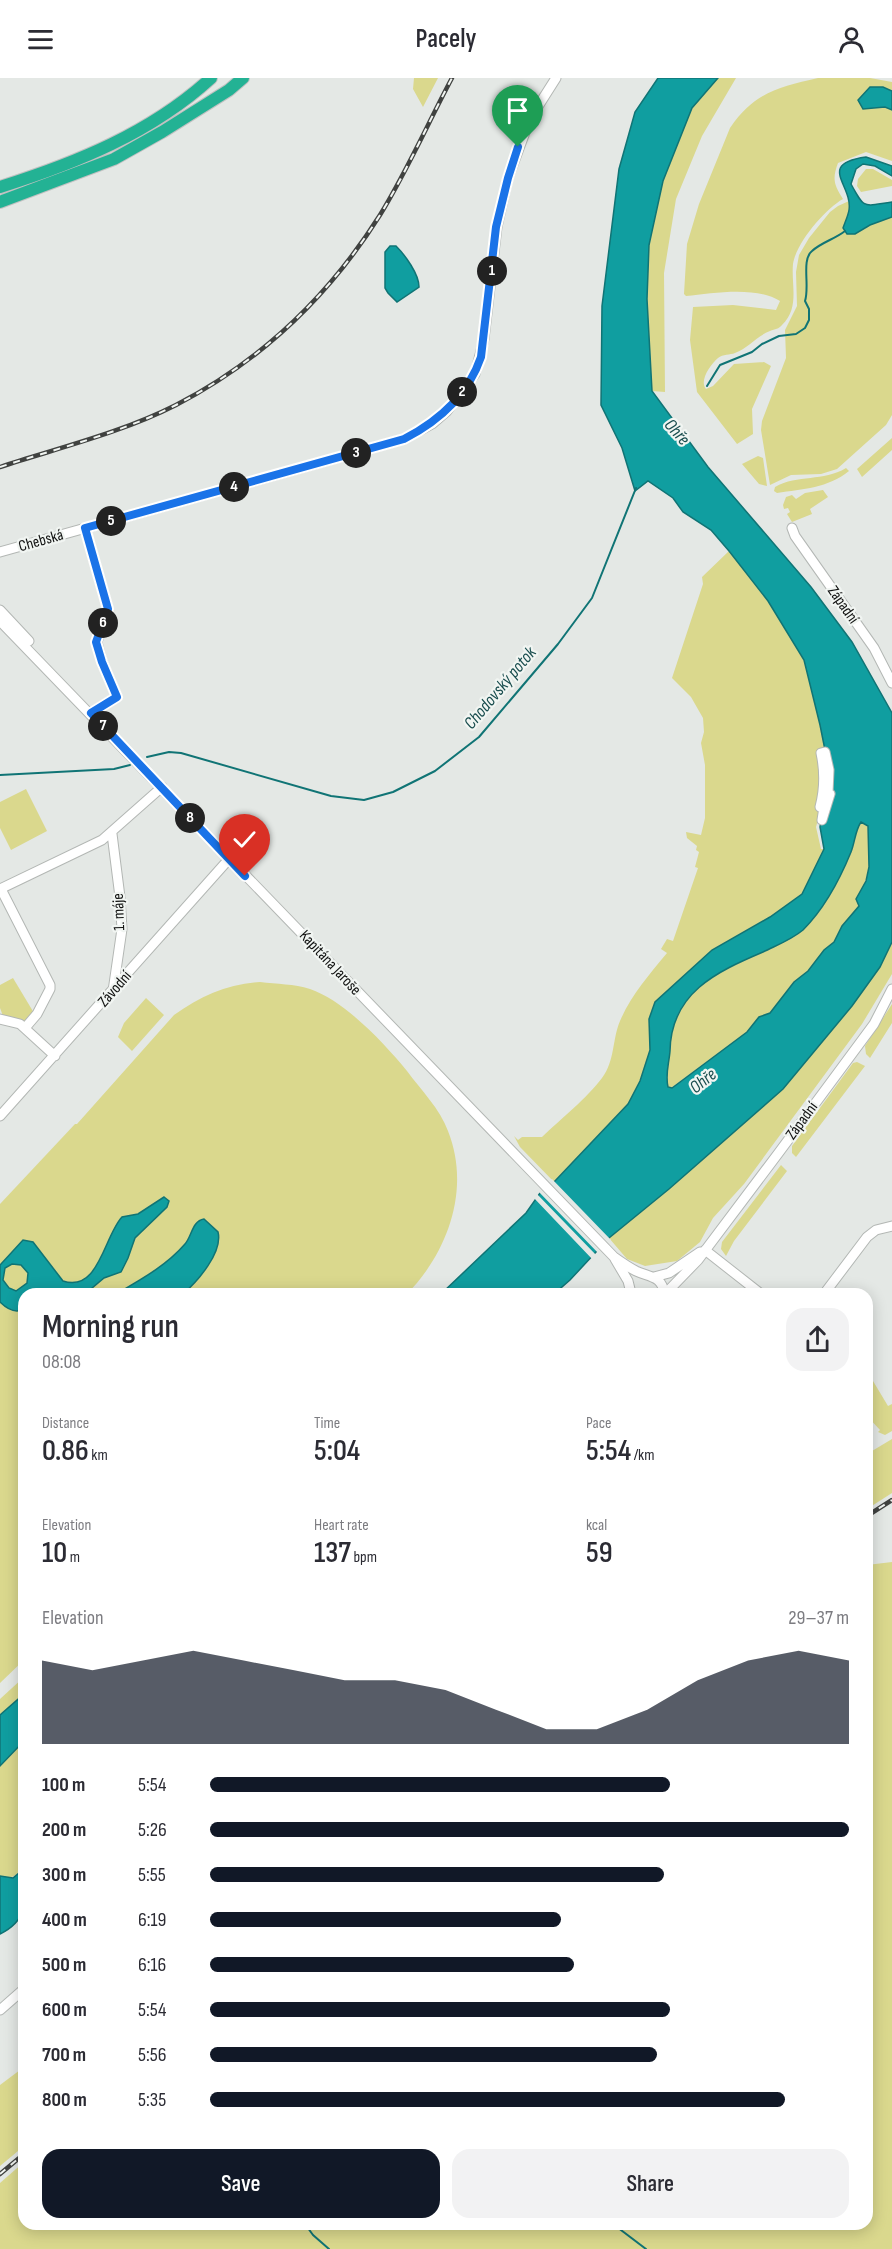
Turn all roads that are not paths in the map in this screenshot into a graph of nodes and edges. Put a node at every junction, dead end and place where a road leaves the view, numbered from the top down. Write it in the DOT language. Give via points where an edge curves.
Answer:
graph roads {
  1 [pos="211,78"];
  2 [pos="235,78"];
  3 [pos="243,78"];
  4 [pos="556,78"];
  5 [pos="210,101"];
  6 [pos="0,187"];
  7 [pos="0,202"];
  8 [pos="85,528"];
  9 [pos="792,528"];
  10 [pos="0,552"];
  11 [pos="0,609"];
  12 [pos="0,621"];
  13 [pos="47,668"];
  14 [pos="892,683"];
  15 [pos="91,713"];
  16 [pos="829,770"];
  17 [pos="162,787"];
  18 [pos="111,834"];
  19 [pos="229,859"];
  20 [pos="1,889"];
  21 [pos="892,989"];
  22 [pos="113,991"];
  23 [pos="0,1019"];
  24 [pos="25,1028"];
  25 [pos="55,1056"];
  26 [pos="0,1116"];
  27 [pos="892,1226"];
  28 [pos="705,1250"];
  29 [pos="614,1257"];
  30 [pos="652,1276"];
  31 [pos="629,1288"];
  32 [pos="632,1288"];
  33 [pos="663,1288"];
  34 [pos="671,1288"];
  35 [pos="753,1288"];
  36 [pos="829,1288"];
  37 [pos="18,1994"];
  38 [pos="0,2010"];
  1 -- 6 [label="highway" via="126,138 73,162"];
  2 -- 5 [label="highway"];
  3 -- 5 [label="highway"];
  4 -- 8 [label="street, Chebská" via="530,119 508,178 496,227 484,339 475,374 447,411 404,439"];
  5 -- 7 [label="highway" via="114,159"];
  8 -- 10 [label="street, Chebská"];
  8 -- 15 [label="street" via="108,609 96,642 117,697"];
  9 -- 14 [label="street, Západní" via="874,648"];
  11 -- 13 [label="street, Kapitána Jaroše"];
  12 -- 13 [label="street, Kapitána Jaroše"];
  13 -- 15 [label="street, Kapitána Jaroše"];
  15 -- 17 [label="street, Kapitána Jaroše"];
  16 -- 16 [label="street" via="825,752 821,753 821,820 830,794"];
  17 -- 18 [label="street"];
  17 -- 19 [label="street, Kapitána Jaroše"];
  18 -- 20 [label="street"];
  18 -- 22 [label="street, 1. máje" via="122,929"];
  19 -- 22 [label="street, Závodní"];
  19 -- 29 [label="street, Kapitána Jaroše"];
  20 -- 24 [label="street" via="50,985 37,1014"];
  21 -- 28 [label="street, Západní" via="874,1024"];
  22 -- 25 [label="street, Závodní"];
  23 -- 24 [label="street"];
  24 -- 25 [label="street"];
  25 -- 26 [label="street, Závodní"];
  27 -- 36 [label="street" via="867,1237"];
  28 -- 30 [label="street, Západní" via="669,1273"];
  28 -- 34 [label="street, Západní"];
  28 -- 35 [label="street"];
  29 -- 30 [label="street, Kapitána Jaroše"];
  29 -- 31 [label="street, Kapitána Jaroše"];
  30 -- 32 [label="street, Západní" via="637,1279"];
  30 -- 33 [label="street"];
  37 -- 38 [label="street"];
}
